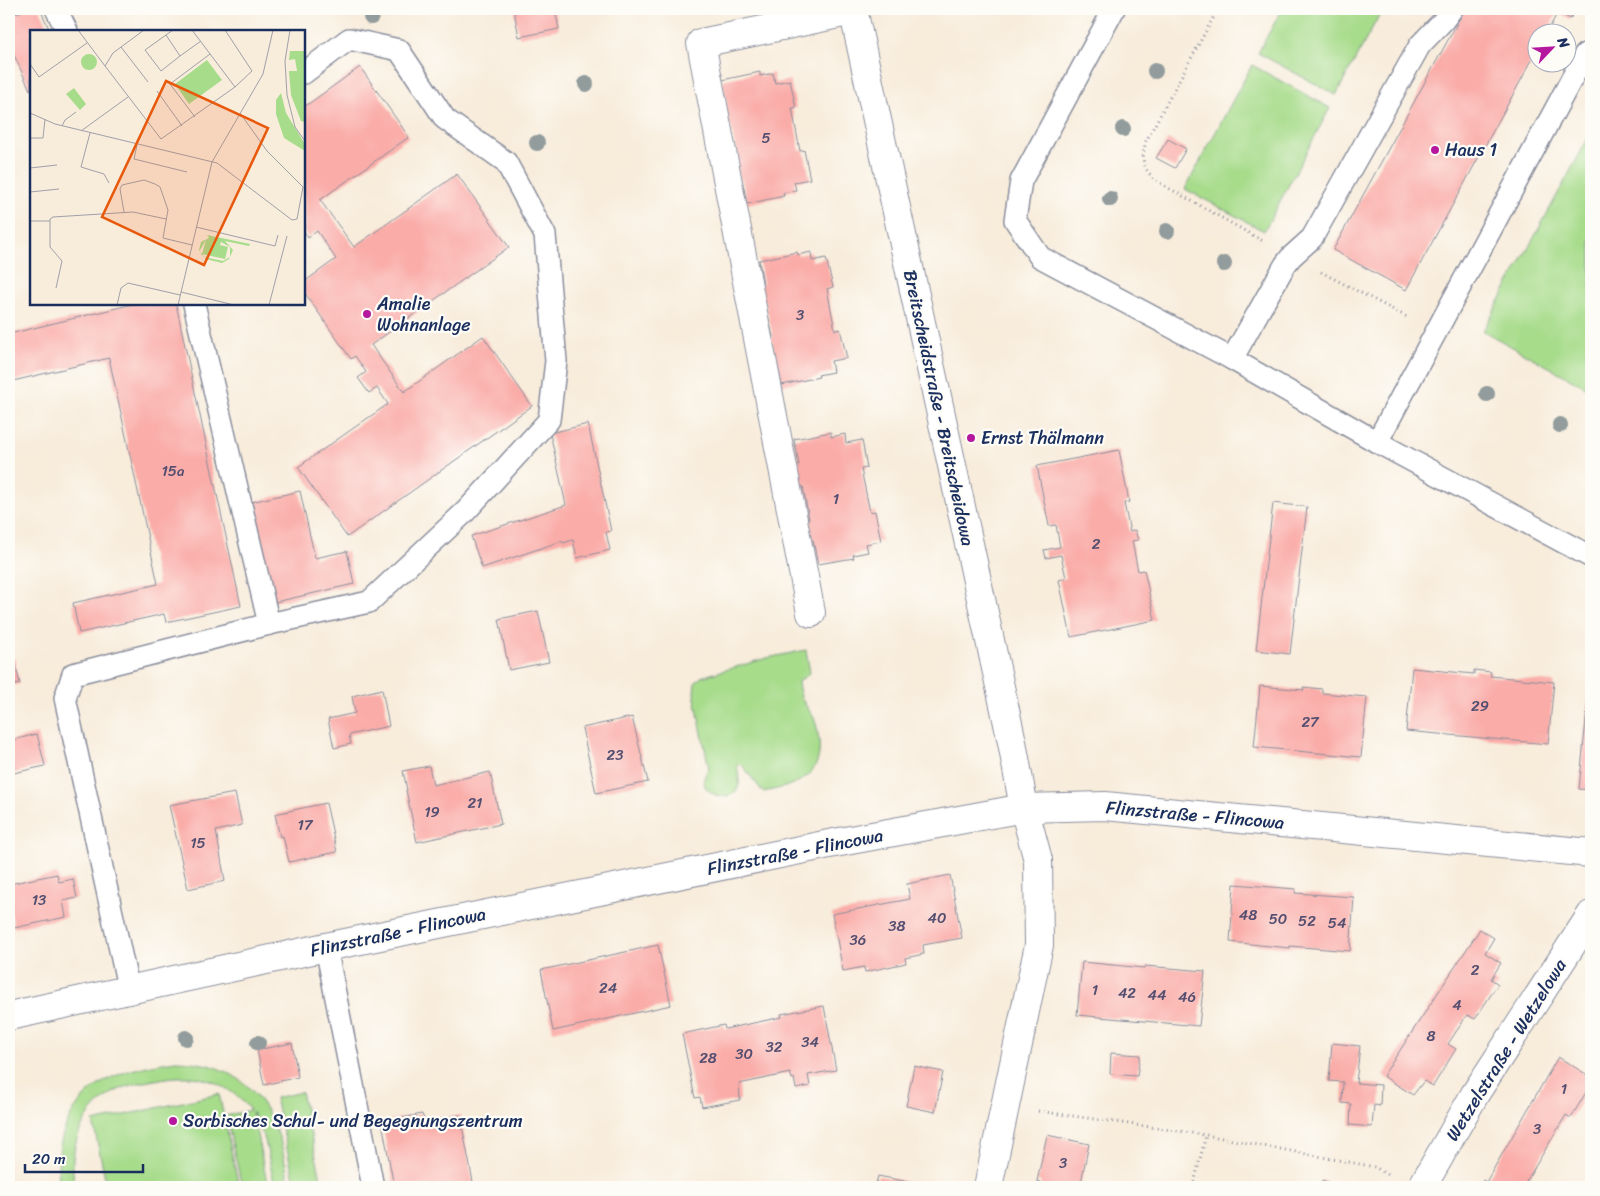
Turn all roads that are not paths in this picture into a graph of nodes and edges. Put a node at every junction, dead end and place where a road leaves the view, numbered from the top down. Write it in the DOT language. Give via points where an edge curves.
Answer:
graph roads {
  1 [pos="56,9"];
  2 [pos="1114,9"];
  3 [pos="1452,9"];
  4 [pos="853,10"];
  5 [pos="66,30"];
  6 [pos="1591,58"];
  7 [pos="305,71"];
  8 [pos="194,305"];
  9 [pos="1232,359"];
  10 [pos="1377,442"];
  11 [pos="1591,557"];
  12 [pos="811,613"];
  13 [pos="269,624"];
  14 [pos="1024,808"];
  15 [pos="1591,853"];
  16 [pos="1591,915"];
  17 [pos="326,947"];
  18 [pos="129,991"];
  19 [pos="9,1016"];
  20 [pos="373,1187"];
  21 [pos="988,1187"];
  22 [pos="1422,1187"];
  1 -- 5 [label="lane"];
  2 -- 9 [label="lane" via="1021,182 1015,220 1040,258"];
  3 -- 9 [label="lane" via="1420,45 1312,238 1284,265"];
  4 -- 12 [label="street" via="701,43"];
  4 -- 14 [label="street, Breitscheidstraße - Breitscheidowa"];
  6 -- 10 [label="lane" via="1585,54"];
  7 -- 13 [label="lane" via="349,39 399,50 445,119 506,162 545,235 556,361 549,420 466,512 376,596 369,602"];
  8 -- 13 [label="lane"];
  9 -- 10 [label="lane"];
  10 -- 11 [label="lane"];
  13 -- 18 [label="lane" via="73,674 65,698"];
  14 -- 15 [label="street, Flinzstraße - Flincowa" via="1105,806"];
  14 -- 17 [label="street, Flinzstraße - Flincowa" via="830,844"];
  14 -- 21 [label="street, Breitscheidstraße - Breitscheidowa" via="1038,860 1039,945"];
  16 -- 22 [label="street, Wetzelstraße - Wetzelowa" via="1475,1094"];
  17 -- 18 [label="street, Flinzstraße - Flincowa"];
  17 -- 20 [label="lane"];
  18 -- 19 [label="street, Flinzstraße - Flincowa"];
}
